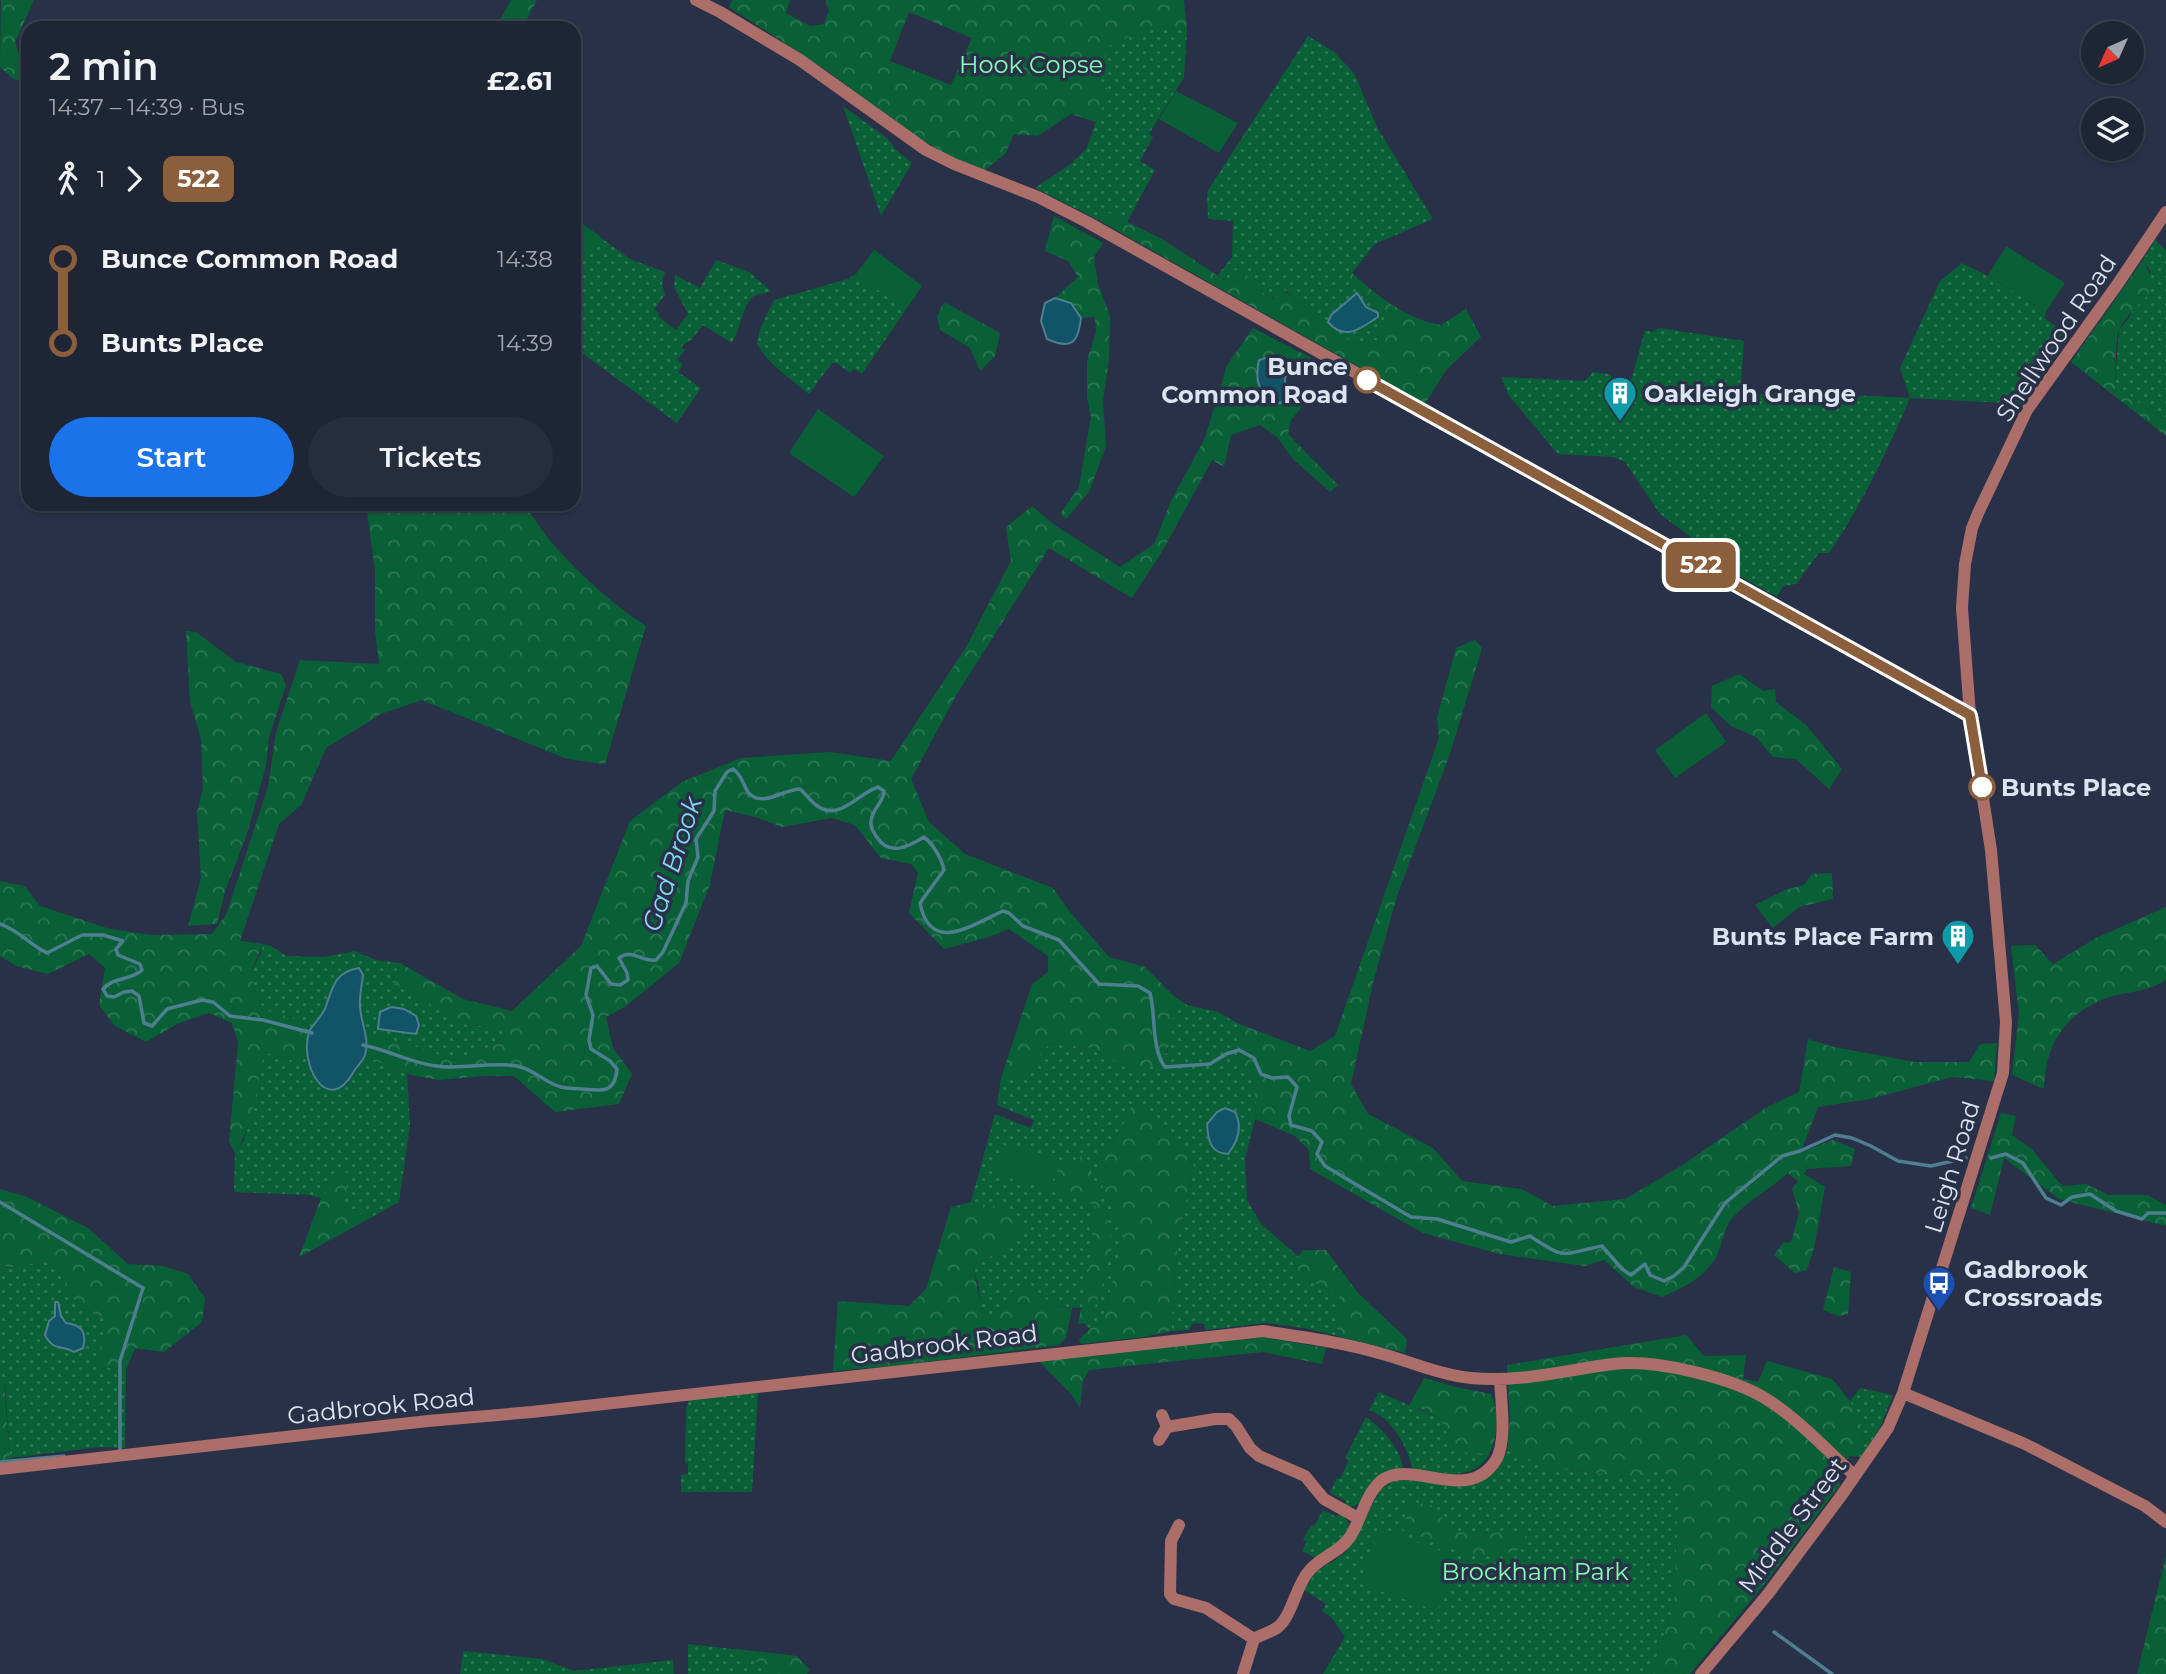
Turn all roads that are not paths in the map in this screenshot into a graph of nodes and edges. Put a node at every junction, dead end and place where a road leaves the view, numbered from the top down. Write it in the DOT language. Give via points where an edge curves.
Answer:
graph roads {
  1 [pos="696,0"];
  2 [pos="2166,212"];
  3 [pos="1970,715"];
  4 [pos="2003,1073"];
  5 [pos="1500,1380"];
  6 [pos="1903,1393"];
  7 [pos="1162,1415"];
  8 [pos="1167,1427"];
  9 [pos="1159,1440"];
  10 [pos="0,1469"];
  11 [pos="1855,1476"];
  12 [pos="1358,1518"];
  13 [pos="2166,1522"];
  14 [pos="1179,1525"];
  15 [pos="1254,1639"];
  16 [pos="1243,1674"];
  17 [pos="1701,1674"];
  1 -- 3 [label="street" via="800,60 926,150 1087,222"];
  2 -- 3 [label="street, Shellwood Road" via="2027,410 1979,511 1962,587"];
  3 -- 4 [label="street, Shellwood Road" via="1992,850 2006,1022"];
  4 -- 6 [label="street, Leigh Road"];
  5 -- 10 [label="street, Gadbrook Road" via="1467,1378 1376,1352 1264,1331"];
  5 -- 11 [label="street, Gadbrook Road" via="1616,1364 1659,1364 1700,1374 1772,1402"];
  5 -- 12 [label="street" via="1501,1444 1497,1459 1487,1470 1458,1481 1391,1476 1373,1491"];
  6 -- 11 [label="street, Middle Street" via="1888,1428"];
  6 -- 13 [label="street" via="2025,1444 2145,1506"];
  7 -- 8 [label="street"];
  8 -- 9 [label="street"];
  8 -- 12 [label="street" via="1228,1419 1259,1456 1305,1476 1324,1499"];
  11 -- 17 [label="street, Middle Street" via="1768,1594"];
  12 -- 15 [label="street" via="1339,1551 1309,1571 1279,1626"];
  14 -- 15 [label="street" via="1171,1541 1170,1594 1206,1608"];
  15 -- 16 [label="street"];
}
